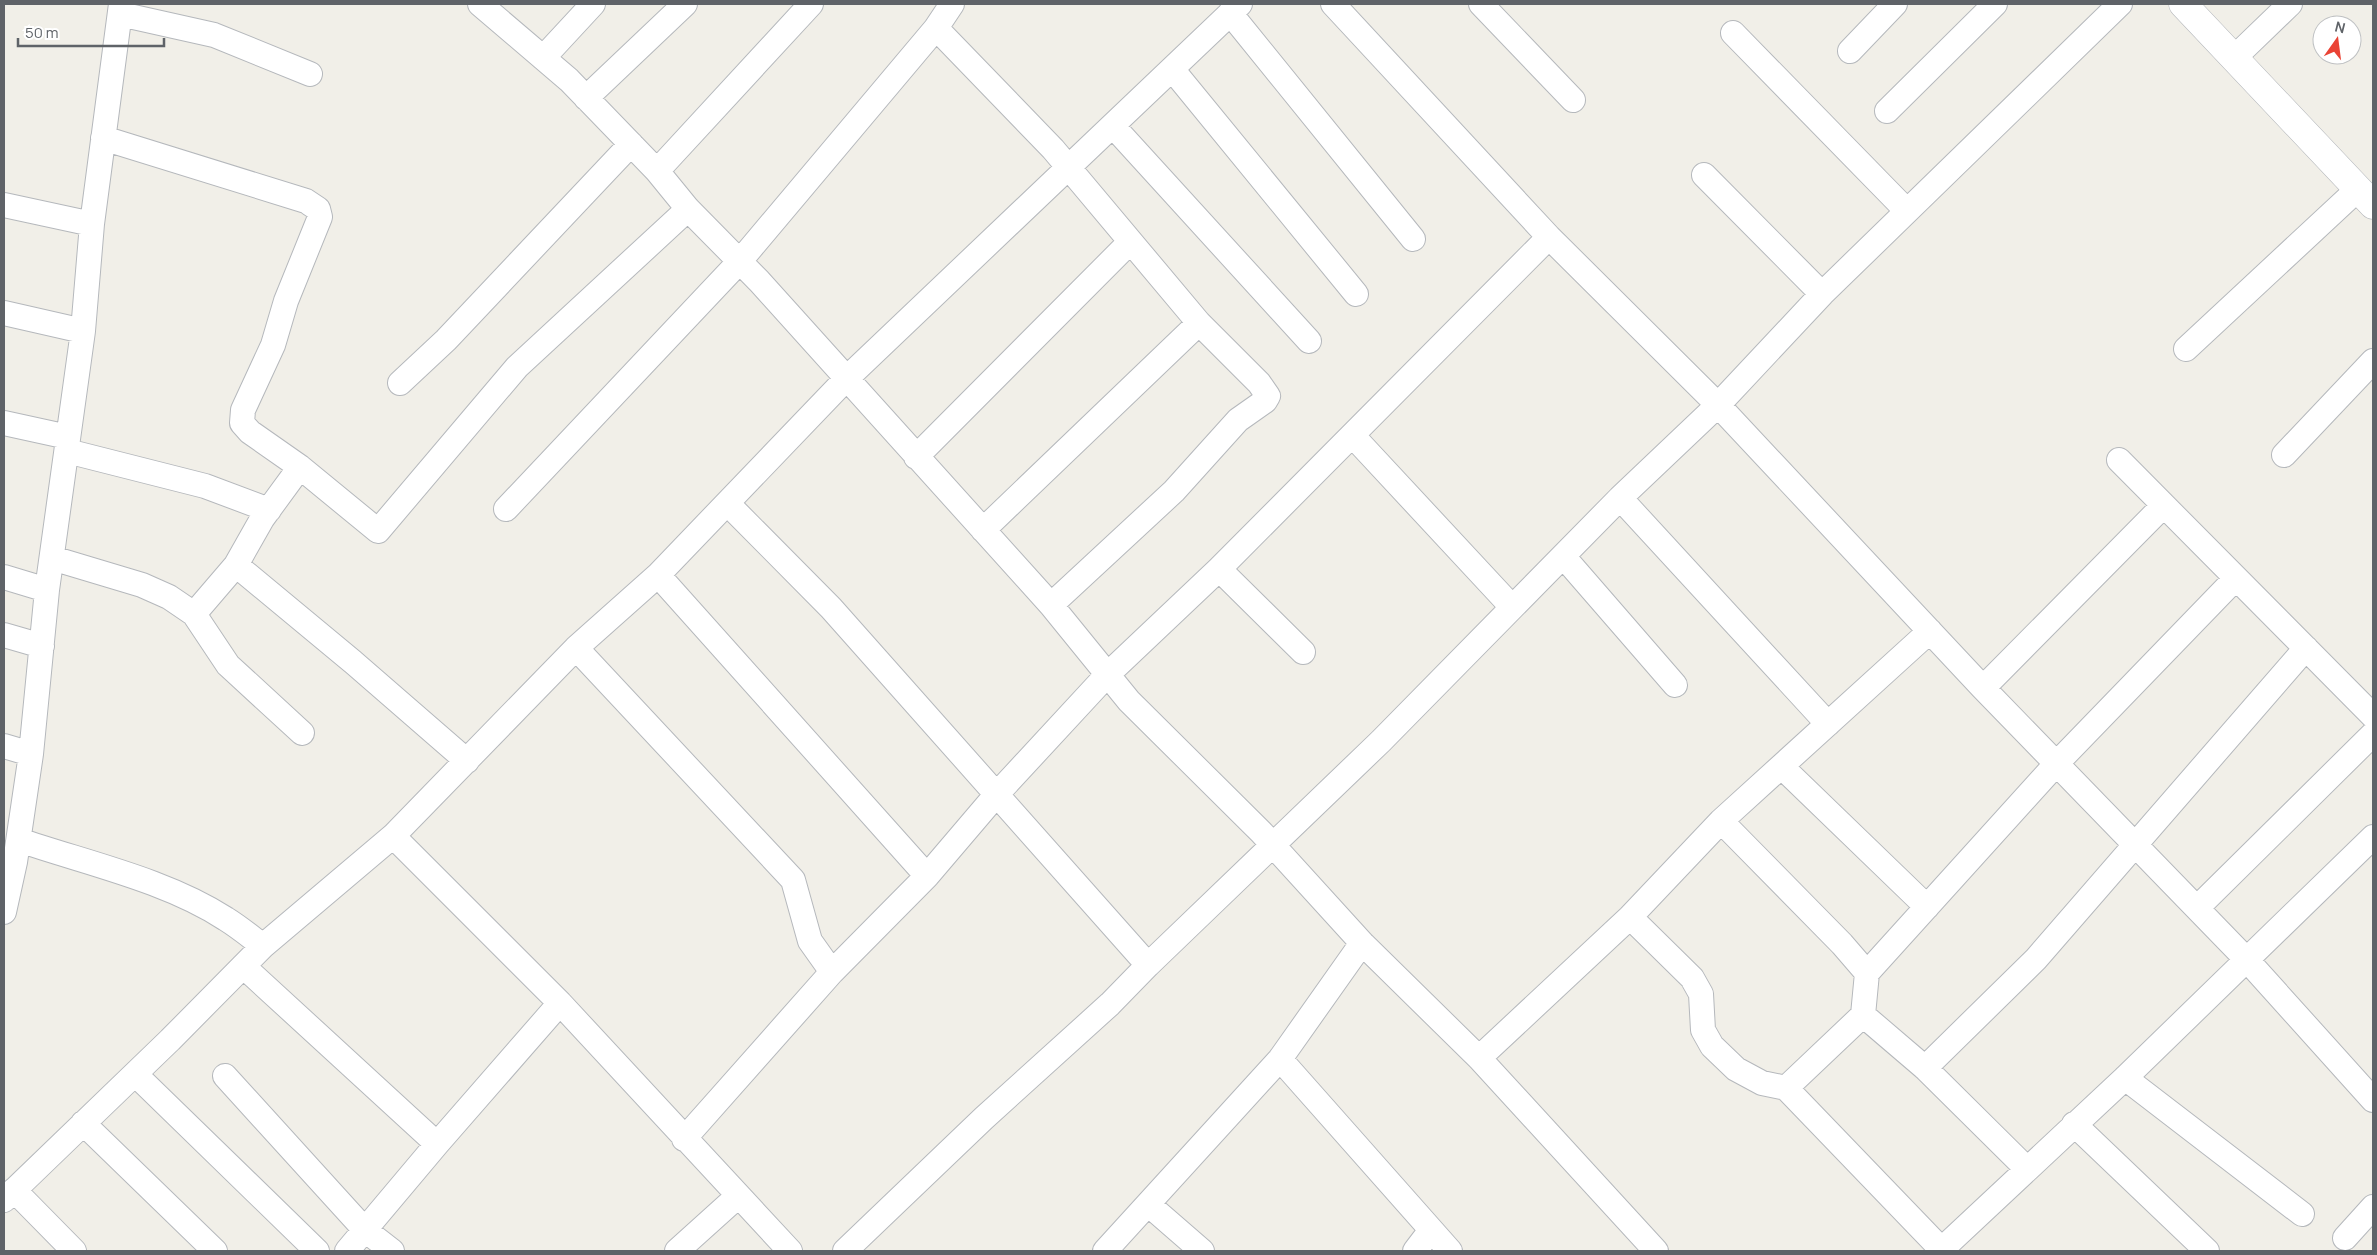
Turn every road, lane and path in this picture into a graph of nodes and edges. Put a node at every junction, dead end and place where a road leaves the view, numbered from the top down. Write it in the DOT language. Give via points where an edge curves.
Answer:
graph roads {
  1 [pos="480,4"];
  2 [pos="593,4"];
  3 [pos="685,4"];
  4 [pos="811,4"];
  5 [pos="952,4"];
  6 [pos="1333,4"];
  7 [pos="1895,4"];
  8 [pos="1995,4"];
  9 [pos="2120,4"];
  10 [pos="2183,4"];
  11 [pos="2290,4"];
  12 [pos="1490,7"];
  13 [pos="1235,8"];
  14 [pos="121,9"];
  15 [pos="936,28"];
  16 [pos="1734,33"];
  17 [pos="1850,51"];
  18 [pos="543,58"];
  19 [pos="2234,58"];
  20 [pos="1172,69"];
  21 [pos="310,74"];
  22 [pos="586,98"];
  23 [pos="1573,100"];
  24 [pos="1887,111"];
  25 [pos="1113,126"];
  26 [pos="103,138"];
  27 [pos="631,144"];
  28 [pos="1066,168"];
  29 [pos="657,171"];
  30 [pos="1704,175"];
  31 [pos="2366,197"];
  32 [pos="4,205"];
  33 [pos="688,209"];
  34 [pos="1907,211"];
  35 [pos="92,224"];
  36 [pos="1549,237"];
  37 [pos="1413,239"];
  38 [pos="1130,242"];
  39 [pos="740,261"];
  40 [pos="1356,294"];
  41 [pos="1822,294"];
  42 [pos="4,313"];
  43 [pos="1199,323"];
  44 [pos="83,331"];
  45 [pos="1309,341"];
  46 [pos="2186,349"];
  47 [pos="2373,361"];
  48 [pos="846,378"];
  49 [pos="400,383"];
  50 [pos="1718,405"];
  51 [pos="4,423"];
  52 [pos="1353,436"];
  53 [pos="68,444"];
  54 [pos="2284,455"];
  55 [pos="916,457"];
  56 [pos="2119,460"];
  57 [pos="300,467"];
  58 [pos="1620,498"];
  59 [pos="728,504"];
  60 [pos="2163,506"];
  61 [pos="506,509"];
  62 [pos="269,510"];
  63 [pos="983,530"];
  64 [pos="1563,556"];
  65 [pos="52,558"];
  66 [pos="236,565"];
  67 [pos="1219,569"];
  68 [pos="658,575"];
  69 [pos="4,576"];
  70 [pos="2236,578"];
  71 [pos="47,590"];
  72 [pos="1051,605"];
  73 [pos="1512,608"];
  74 [pos="194,614"];
  75 [pos="1930,631"];
  76 [pos="4,635"];
  77 [pos="42,646"];
  78 [pos="576,648"];
  79 [pos="2306,648"];
  80 [pos="1303,652"];
  81 [pos="1107,675"];
  82 [pos="1675,685"];
  83 [pos="1983,688"];
  84 [pos="2373,716"];
  85 [pos="1828,724"];
  86 [pos="302,734"];
  87 [pos="2373,734"];
  88 [pos="4,746"];
  89 [pos="31,754"];
  90 [pos="466,761"];
  91 [pos="2057,763"];
  92 [pos="1782,767"];
  93 [pos="996,795"];
  94 [pos="1721,821"];
  95 [pos="393,836"];
  96 [pos="2373,837"];
  97 [pos="1274,845"];
  98 [pos="2136,845"];
  99 [pos="12,854"];
  100 [pos="927,876"];
  101 [pos="1927,907"];
  102 [pos="2197,908"];
  103 [pos="4,912"];
  104 [pos="1630,917"];
  105 [pos="1362,943"];
  106 [pos="263,946"];
  107 [pos="2247,960"];
  108 [pos="1148,965"];
  109 [pos="243,966"];
  110 [pos="832,972"];
  111 [pos="1867,973"];
  112 [pos="560,1003"];
  113 [pos="1863,1015"];
  114 [pos="1479,1058"];
  115 [pos="1280,1059"];
  116 [pos="1925,1068"];
  117 [pos="134,1074"];
  118 [pos="225,1076"];
  119 [pos="2124,1078"];
  120 [pos="1786,1088"];
  121 [pos="2373,1100"];
  122 [pos="83,1123"];
  123 [pos="2074,1124"];
  124 [pos="684,1139"];
  125 [pos="437,1144"];
  126 [pos="2027,1169"];
  127 [pos="9,1195"];
  128 [pos="738,1196"];
  129 [pos="1149,1205"];
  130 [pos="2373,1207"];
  131 [pos="2302,1214"];
  132 [pos="365,1230"];
  133 [pos="1431,1230"];
  134 [pos="2345,1238"];
  135 [pos="74,1251"];
  136 [pos="215,1251"];
  137 [pos="316,1251"];
  138 [pos="347,1251"];
  139 [pos="392,1251"];
  140 [pos="677,1251"];
  141 [pos="790,1251"];
  142 [pos="845,1251"];
  143 [pos="1105,1251"];
  144 [pos="1202,1251"];
  145 [pos="1414,1251"];
  146 [pos="1450,1251"];
  147 [pos="1656,1251"];
  148 [pos="1941,1251"];
  149 [pos="2207,1251"];
  1 -- 18 [label="street"];
  2 -- 18 [label="street"];
  3 -- 22 [label="street"];
  4 -- 29 [label="street"];
  5 -- 15 [label="street"];
  6 -- 36 [label="street"];
  7 -- 17 [label="street"];
  8 -- 24 [label="street"];
  9 -- 34 [label="street"];
  10 -- 19 [label="street"];
  11 -- 19 [label="street"];
  12 -- 23 [label="street"];
  13 -- 20 [label="street"];
  13 -- 37 [label="street"];
  14 -- 21 [label="street" via="214,35"];
  14 -- 26 [label="street"];
  15 -- 28 [label="street" via="1053,150"];
  15 -- 39 [label="street"];
  16 -- 34 [label="street"];
  18 -- 22 [label="street"];
  19 -- 31 [label="street"];
  20 -- 25 [label="street"];
  20 -- 40 [label="street"];
  22 -- 27 [label="street"];
  25 -- 28 [label="street"];
  25 -- 45 [label="street"];
  26 -- 35 [label="street"];
  26 -- 57 [label="street" via="277,192 318,209 320,217 286,301 273,345 244,410 242,423"];
  27 -- 29 [label="street"];
  27 -- 49 [label="street" via="446,340"];
  28 -- 38 [label="street"];
  28 -- 48 [label="street"];
  29 -- 33 [label="street"];
  30 -- 41 [label="street"];
  31 -- 46 [label="street"];
  32 -- 35 [label="street"];
  33 -- 39 [label="street"];
  33 -- 57 [label="street" via="517,368 378,531"];
  34 -- 41 [label="street"];
  35 -- 44 [label="street"];
  36 -- 50 [label="street"];
  36 -- 52 [label="street"];
  38 -- 43 [label="street"];
  38 -- 55 [label="street"];
  39 -- 48 [label="street"];
  39 -- 61 [label="street"];
  41 -- 50 [label="street"];
  42 -- 44 [label="street"];
  43 -- 63 [label="street"];
  43 -- 72 [label="street" via="1264,389 1268,396 1266,401 1238,420 1174,491"];
  44 -- 53 [label="street"];
  47 -- 54 [label="street"];
  48 -- 55 [label="street"];
  48 -- 59 [label="street"];
  50 -- 58 [label="street"];
  50 -- 75 [label="street"];
  51 -- 53 [label="street"];
  52 -- 67 [label="street"];
  52 -- 73 [label="street"];
  53 -- 62 [label="street" via="205,486"];
  53 -- 65 [label="street"];
  55 -- 63 [label="street"];
  56 -- 60 [label="street"];
  57 -- 62 [label="street"];
  58 -- 64 [label="street"];
  58 -- 85 [label="street"];
  59 -- 68 [label="street"];
  59 -- 93 [label="street" via="830,608"];
  60 -- 70 [label="street"];
  60 -- 83 [label="street"];
  62 -- 66 [label="street"];
  63 -- 72 [label="street"];
  64 -- 73 [label="street"];
  64 -- 82 [label="street"];
  65 -- 71 [label="street"];
  65 -- 74 [label="street" via="142,585 169,597"];
  66 -- 74 [label="street"];
  66 -- 90 [label="street"];
  67 -- 80 [label="street"];
  67 -- 81 [label="street"];
  68 -- 78 [label="street"];
  68 -- 100 [label="street"];
  69 -- 71 [label="street"];
  70 -- 79 [label="street"];
  70 -- 91 [label="street"];
  71 -- 77 [label="street"];
  72 -- 81 [label="street"];
  73 -- 97 [label="street"];
  74 -- 86 [label="street" via="228,665"];
  75 -- 83 [label="street"];
  75 -- 85 [label="street"];
  76 -- 77 [label="street"];
  77 -- 89 [label="street"];
  78 -- 90 [label="street"];
  78 -- 110 [label="street" via="793,880 810,941"];
  79 -- 84 [label="street"];
  79 -- 98 [label="street"];
  81 -- 93 [label="street"];
  81 -- 97 [label="street" via="1129,702"];
  83 -- 91 [label="street"];
  85 -- 92 [label="street"];
  87 -- 102 [label="street"];
  88 -- 89 [label="street"];
  89 -- 99 [label="street"];
  90 -- 95 [label="street"];
  91 -- 98 [label="street"];
  91 -- 101 [label="street"];
  92 -- 94 [label="street"];
  92 -- 101 [label="street"];
  93 -- 100 [label="street"];
  93 -- 108 [label="street"];
  94 -- 104 [label="street"];
  94 -- 111 [label="street"];
  95 -- 106 [label="street"];
  95 -- 112 [label="street"];
  96 -- 107 [label="street"];
  97 -- 105 [label="street"];
  97 -- 108 [label="street"];
  98 -- 102 [label="street"];
  98 -- 116 [label="street" via="2036,959"];
  99 -- 103 [label="street"];
  99 -- 106 [label="street" via="120,872 182,896 226,918"];
  100 -- 110 [label="street"];
  101 -- 111 [label="street"];
  102 -- 107 [label="street"];
  104 -- 114 [label="street"];
  104 -- 120 [label="street" via="1692,978 1701,994 1703,1030 1712,1046 1736,1069 1762,1083"];
  105 -- 114 [label="street"];
  105 -- 115 [label="street"];
  106 -- 109 [label="street"];
  107 -- 119 [label="street"];
  107 -- 121 [label="street"];
  108 -- 142 [label="street"];
  109 -- 117 [label="street"];
  109 -- 125 [label="street"];
  110 -- 124 [label="street"];
  111 -- 113 [label="street"];
  112 -- 124 [label="street"];
  112 -- 125 [label="street"];
  113 -- 116 [label="street"];
  113 -- 120 [label="street"];
  114 -- 147 [label="street"];
  115 -- 129 [label="street"];
  115 -- 133 [label="street"];
  116 -- 126 [label="street"];
  117 -- 122 [label="street"];
  117 -- 137 [label="street"];
  118 -- 132 [label="street"];
  119 -- 123 [label="street"];
  119 -- 131 [label="street"];
  120 -- 148 [label="street"];
  122 -- 127 [label="street"];
  122 -- 136 [label="street"];
  123 -- 126 [label="street"];
  123 -- 149 [label="street"];
  124 -- 128 [label="street"];
  125 -- 132 [label="street"];
  126 -- 148 [label="street"];
  127 -- 135 [label="street"];
  128 -- 140 [label="street"];
  128 -- 141 [label="street"];
  129 -- 143 [label="street"];
  129 -- 144 [label="street"];
  130 -- 134 [label="street"];
  132 -- 138 [label="street"];
  132 -- 139 [label="street"];
  133 -- 145 [label="street"];
  133 -- 146 [label="street"];
}
